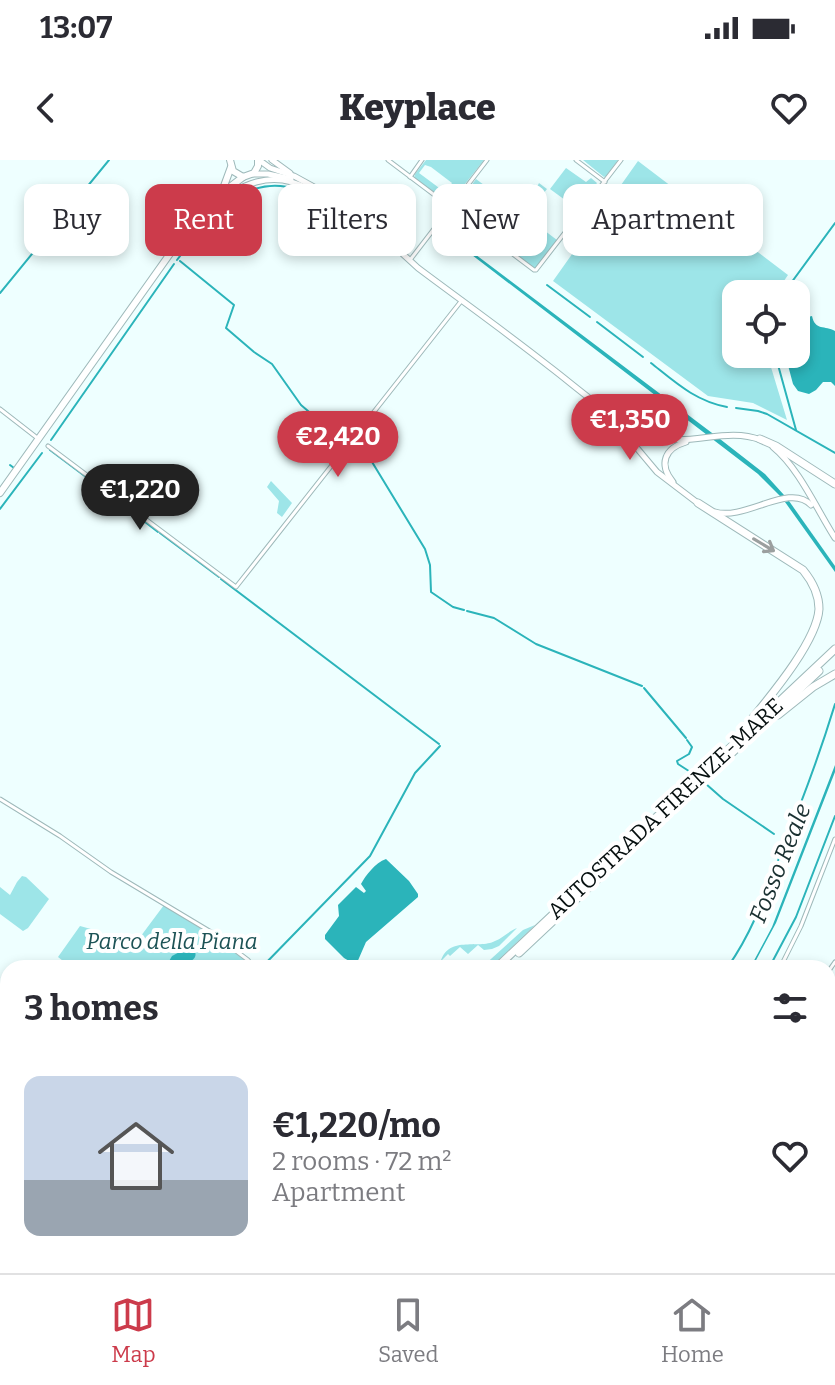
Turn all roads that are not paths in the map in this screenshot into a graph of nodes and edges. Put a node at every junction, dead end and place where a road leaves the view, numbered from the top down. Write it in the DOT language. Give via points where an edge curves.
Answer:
graph roads {
  1 [pos="258,160"];
  2 [pos="272,160"];
  3 [pos="388,160"];
  4 [pos="422,160"];
  5 [pos="487,160"];
  6 [pos="576,160"];
  7 [pos="621,160"];
  8 [pos="231,164"];
  9 [pos="252,174"];
  10 [pos="294,176"];
  11 [pos="243,177"];
  12 [pos="410,177"];
  13 [pos="605,182"];
  14 [pos="225,184"];
  15 [pos="233,184"];
  16 [pos="249,184"];
  17 [pos="295,184"];
  18 [pos="301,184"];
  19 [pos="309,184"];
  20 [pos="468,184"];
  21 [pos="432,194"];
  22 [pos="432,232"];
  23 [pos="168,256"];
  24 [pos="405,256"];
  25 [pos="513,256"];
  26 [pos="547,256"];
  27 [pos="547,256"];
  28 [pos="410,260"];
  29 [pos="463,301"];
  30 [pos="601,406"];
  31 [pos="0,409"];
  32 [pos="38,439"];
  33 [pos="760,439"];
  34 [pos="691,440"];
  35 [pos="48,446"];
  36 [pos="789,466"];
  37 [pos="835,484"];
  38 [pos="681,492"];
  39 [pos="796,492"];
  40 [pos="0,493"];
  41 [pos="698,503"];
  42 [pos="835,541"];
  43 [pos="835,649"];
  44 [pos="835,655"];
  45 [pos="832,676"];
  46 [pos="696,783"];
  47 [pos="0,799"];
  48 [pos="835,839"];
  49 [pos="248,960"];
  50 [pos="505,960"];
  51 [pos="511,960"];
  52 [pos="784,960"];
  1 -- 9 [label="main road"];
  1 -- 10 [label="main road"];
  2 -- 10 [label="main road"];
  3 -- 12 [label="street"];
  4 -- 12 [label="street"];
  5 -- 20 [label="street"];
  6 -- 13 [label="street"];
  7 -- 13 [label="street"];
  8 -- 11 [label="main road"];
  8 -- 14 [label="main road"];
  9 -- 11 [label="main road"];
  9 -- 18 [label="main road"];
  10 -- 19 [label="main road"];
  11 -- 15 [label="main road"];
  12 -- 21 [label="street"];
  13 -- 26 [label="street"];
  16 -- 17 [label="main road"];
  22 -- 28 [label="street"];
  23 -- 32 [label="main road"];
  24 -- 28 [label="main road"];
  25 -- 27 [label="street" via="536,270"];
  28 -- 29 [label="main road"];
  29 -- 30 [label="main road"];
  29 -- 35 [label="street" via="236,587"];
  30 -- 34 [label="main road" via="649,435"];
  30 -- 38 [label="main road"];
  31 -- 32 [label="street"];
  32 -- 40 [label="main road"];
  33 -- 34 [label="main road" via="740,434"];
  33 -- 36 [label="main road"];
  33 -- 37 [label="highway"];
  34 -- 38 [label="main road" via="665,458 665,471"];
  36 -- 39 [label="main road" via="798,483"];
  36 -- 42 [label="main road"];
  38 -- 41 [label="main road"];
  39 -- 41 [label="main road" via="726,514"];
  39 -- 42 [label="main road" via="810,503"];
  41 -- 46 [label="highway, one-way" via="803,570 819,610 812,635 779,684"];
  43 -- 46 [label="highway, AUTOSTRADA FIRENZE-MARE"];
  44 -- 46 [label="highway, AUTOSTRADA FIRENZE-MARE"];
  45 -- 46 [label="highway"];
  46 -- 50 [label="highway, AUTOSTRADA FIRENZE-MARE"];
  46 -- 51 [label="highway, AUTOSTRADA FIRENZE-MARE"];
  47 -- 49 [label="street"];
  48 -- 52 [label="street"];
}
